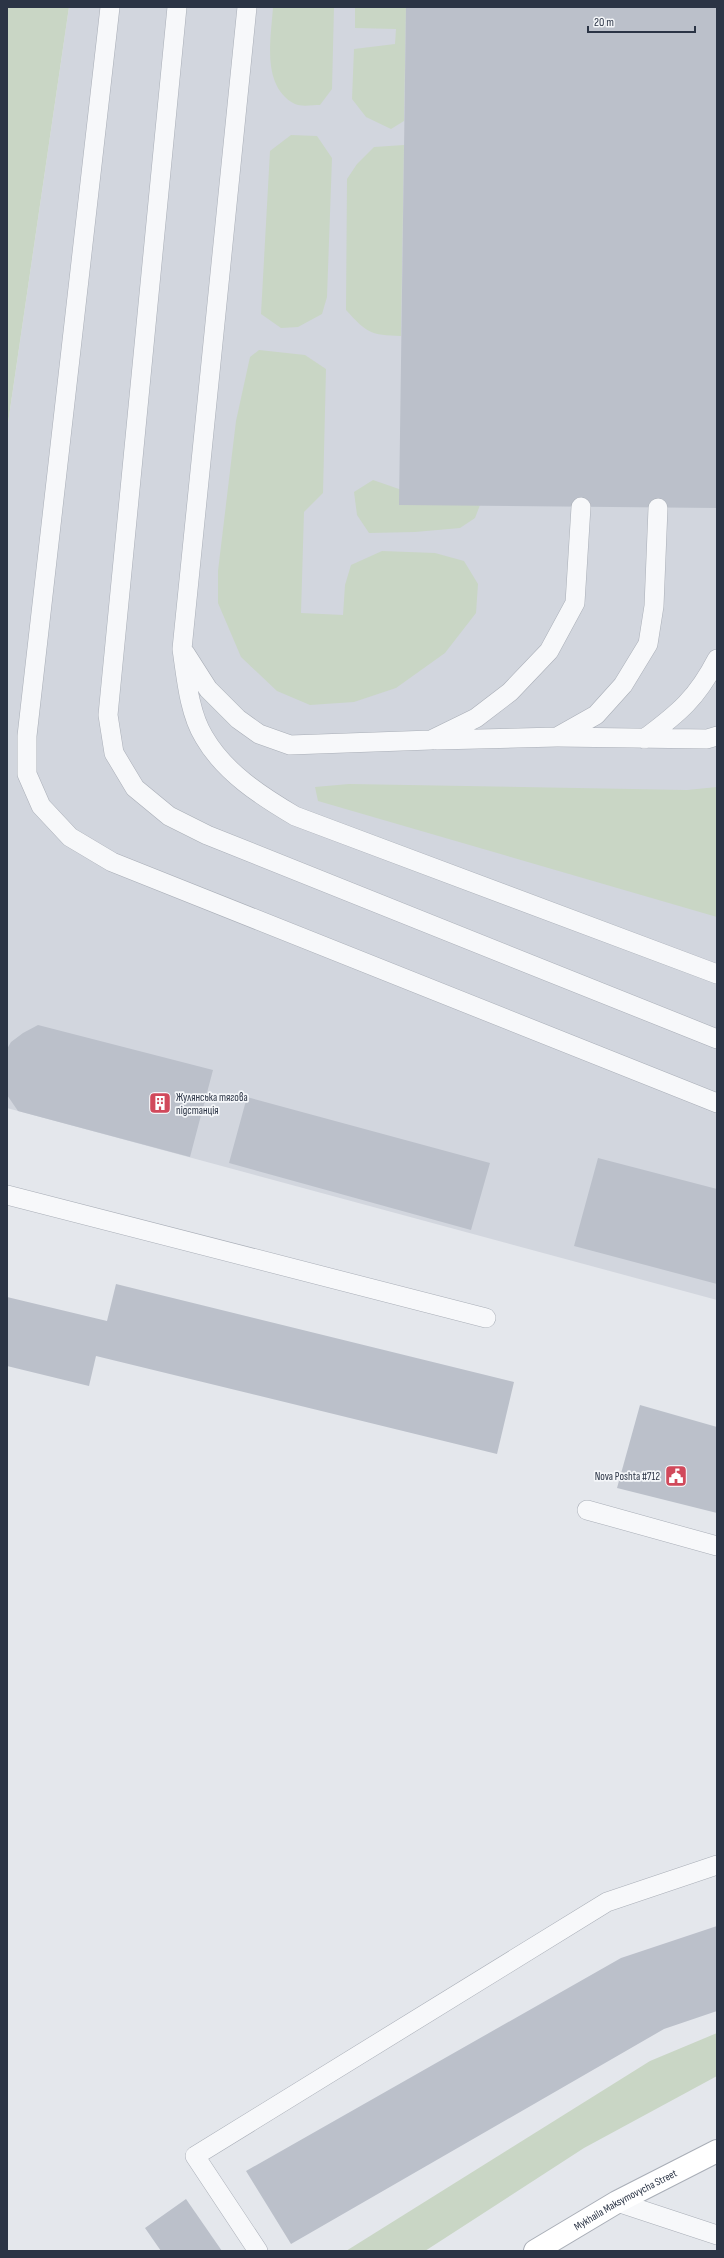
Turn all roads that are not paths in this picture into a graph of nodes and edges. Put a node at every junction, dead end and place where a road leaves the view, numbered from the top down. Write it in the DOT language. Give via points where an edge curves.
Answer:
graph roads {
  1 [pos="110,7"];
  2 [pos="178,7"];
  3 [pos="247,7"];
  4 [pos="581,507"];
  5 [pos="658,508"];
  6 [pos="182,649"];
  7 [pos="717,659"];
  8 [pos="717,736"];
  9 [pos="557,737"];
  10 [pos="644,739"];
  11 [pos="431,740"];
  12 [pos="717,974"];
  13 [pos="717,1038"];
  14 [pos="717,1103"];
  15 [pos="7,1195"];
  16 [pos="486,1318"];
  17 [pos="586,1510"];
  18 [pos="717,1546"];
  19 [pos="717,1865"];
  20 [pos="717,2151"];
  21 [pos="617,2202"];
  22 [pos="717,2235"];
  23 [pos="258,2251"];
  24 [pos="535,2251"];
  1 -- 14 [label="lane" via="27,736 27,774 41,806 70,837 112,862"];
  2 -- 13 [label="lane" via="108,715 114,753 135,788 169,816 207,835"];
  3 -- 6 [label="lane"];
  4 -- 11 [label="lane" via="575,603 549,651 510,692 476,718"];
  5 -- 9 [label="lane" via="654,606 648,644 623,684 596,715"];
  6 -- 11 [label="lane" via="208,689 238,719 259,734 290,744"];
  6 -- 12 [label="lane" via="188,695 203,737 226,765 257,793 295,816"];
  7 -- 10 [label="lane" via="705,682 678,714"];
  8 -- 10 [label="lane" via="707,739"];
  9 -- 10 [label="lane"];
  9 -- 11 [label="lane"];
  15 -- 16 [label="lane"];
  17 -- 18 [label="lane"];
  19 -- 23 [label="lane" via="607,1902 195,2156"];
  20 -- 21 [label="main road, Mykhaila Maksymovycha Street"];
  21 -- 22 [label="lane"];
  21 -- 24 [label="main road, Mykhaila Maksymovycha Street"];
}
